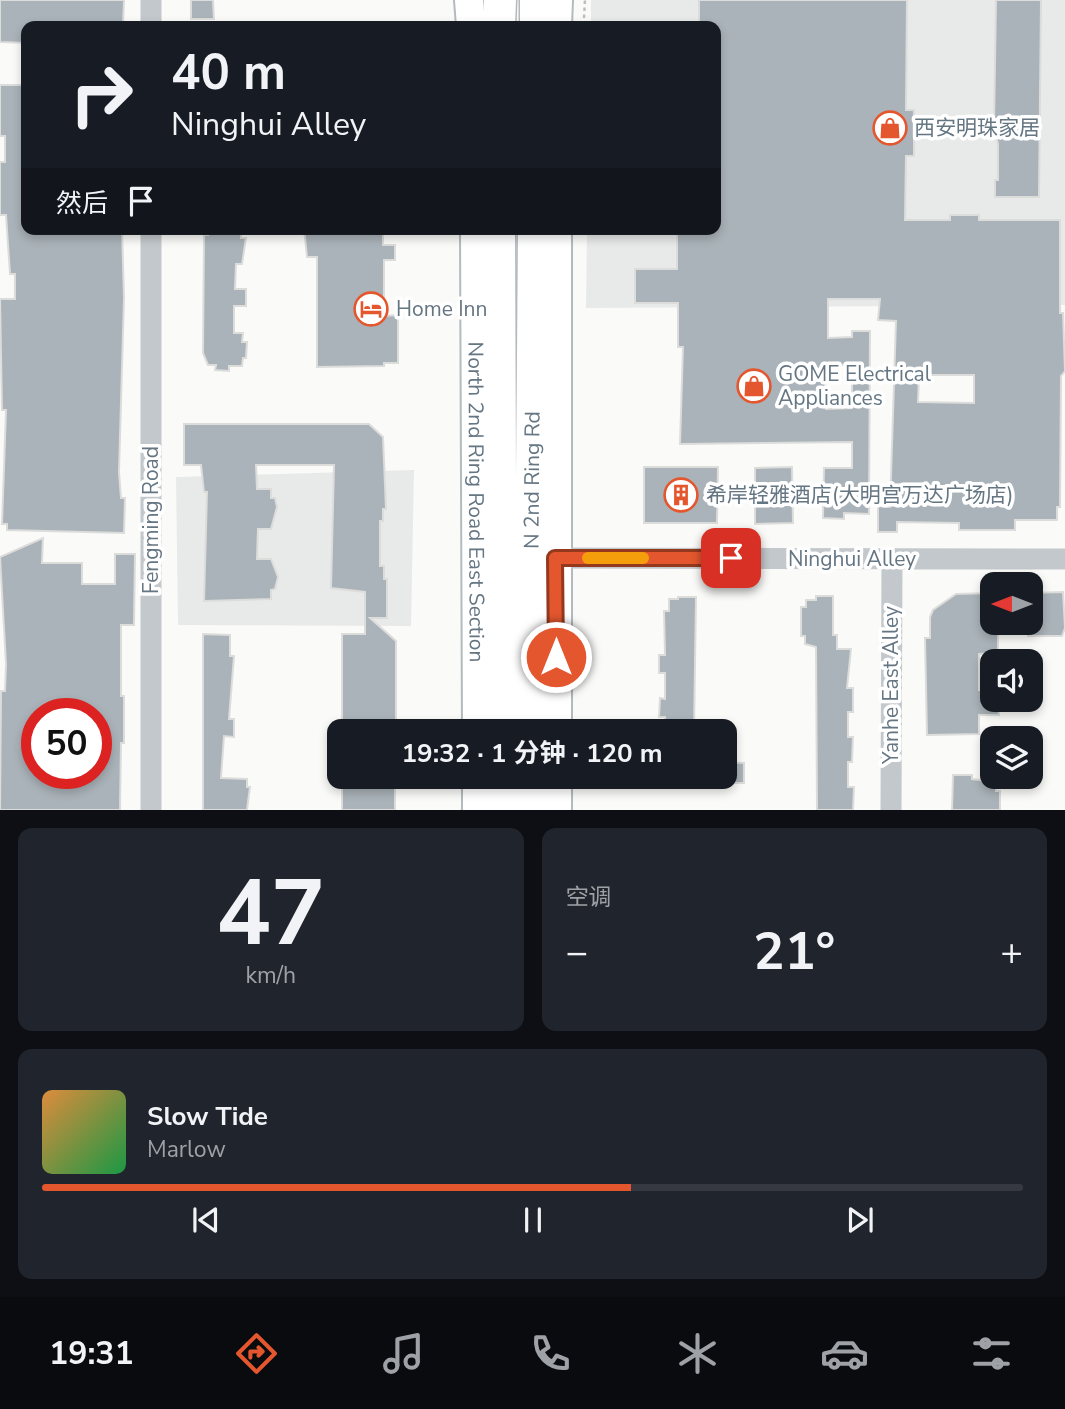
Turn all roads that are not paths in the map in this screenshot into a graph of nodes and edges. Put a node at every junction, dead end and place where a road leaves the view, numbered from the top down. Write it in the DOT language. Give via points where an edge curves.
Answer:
graph roads {
  1 [pos="151,0"];
  2 [pos="469,0"];
  3 [pos="487,0"];
  4 [pos="500,0"];
  5 [pos="536,0"];
  6 [pos="558,0"];
  7 [pos="151,21"];
  8 [pos="471,21"];
  9 [pos="490,21"];
  10 [pos="499,21"];
  11 [pos="536,21"];
  12 [pos="570,21"];
  13 [pos="151,235"];
  14 [pos="475,235"];
  15 [pos="499,235"];
  16 [pos="534,235"];
  17 [pos="557,235"];
  18 [pos="555,558"];
  19 [pos="891,559"];
  20 [pos="1065,559"];
  21 [pos="477,719"];
  22 [pos="501,719"];
  23 [pos="530,719"];
  24 [pos="557,719"];
  25 [pos="477,789"];
  26 [pos="501,789"];
  27 [pos="530,789"];
  28 [pos="557,789"];
  29 [pos="151,810"];
  30 [pos="477,810"];
  31 [pos="501,810"];
  32 [pos="529,810"];
  33 [pos="557,810"];
  34 [pos="891,810"];
  1 -- 7 [label="street"];
  2 -- 8 [label="main road"];
  3 -- 9 [label="main road"];
  4 -- 10 [label="highway"];
  5 -- 11 [label="highway"];
  6 -- 12 [label="main road"];
  13 -- 29 [label="street, Fengming Road"];
  14 -- 21 [label="main road, North 2nd Ring Road East Section"];
  15 -- 22 [label="highway, N 2nd Ring Rd"];
  16 -- 23 [label="highway, N 2nd Ring Rd"];
  17 -- 18 [label="main road"];
  18 -- 19 [label="street, Ninghui Alley"];
  18 -- 24 [label="main road"];
  19 -- 20 [label="street, Ninghui Alley"];
  19 -- 34 [label="street, Yanhe East Alley"];
  25 -- 30 [label="main road"];
  26 -- 31 [label="highway"];
  27 -- 32 [label="highway"];
  28 -- 33 [label="main road"];
}
